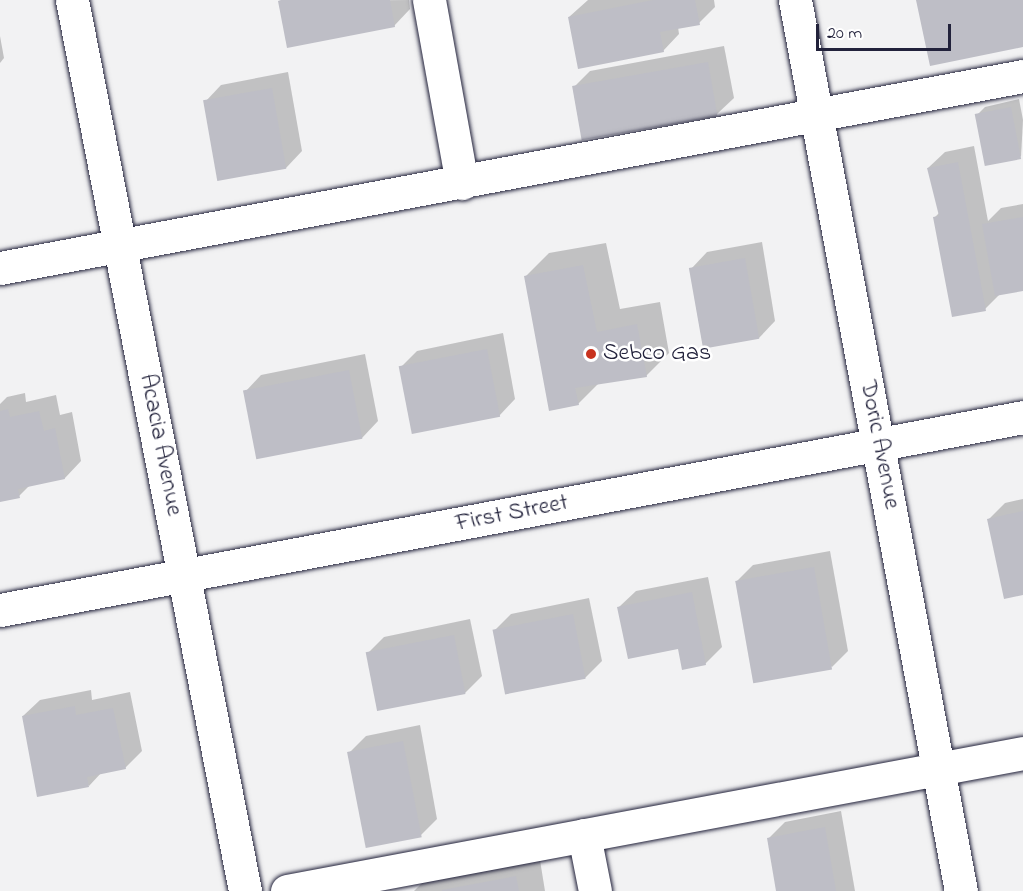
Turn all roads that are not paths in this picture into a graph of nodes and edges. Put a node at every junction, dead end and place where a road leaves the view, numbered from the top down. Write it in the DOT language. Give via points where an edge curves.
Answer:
graph roads {
  1 [pos="72,0"];
  2 [pos="429,0"];
  3 [pos="795,0"];
  4 [pos="1023,76"];
  5 [pos="817,115"];
  6 [pos="462,183"];
  7 [pos="120,246"];
  8 [pos="0,268"];
  9 [pos="1023,417"];
  10 [pos="878,444"];
  11 [pos="186,576"];
  12 [pos="0,610"];
  13 [pos="1023,753"];
  14 [pos="938,769"];
  15 [pos="584,835"];
  16 [pos="245,891"];
  17 [pos="286,891"];
  18 [pos="595,891"];
  19 [pos="962,891"];
  1 -- 7 [label="street, Acacia Avenue"];
  2 -- 6 [label="street"];
  3 -- 5 [label="street, Doric Avenue"];
  4 -- 5 [label="street"];
  5 -- 6 [label="street"];
  5 -- 10 [label="street, Doric Avenue"];
  6 -- 7 [label="street"];
  7 -- 8 [label="street"];
  7 -- 11 [label="street, Acacia Avenue"];
  9 -- 10 [label="street, First Street"];
  10 -- 11 [label="street, First Street"];
  10 -- 14 [label="street, Doric Avenue"];
  11 -- 12 [label="street, First Street"];
  11 -- 16 [label="street, Acacia Avenue"];
  13 -- 14 [label="street"];
  14 -- 15 [label="street"];
  14 -- 19 [label="street, Doric Avenue"];
  15 -- 17 [label="street"];
  15 -- 18 [label="street"];
}
